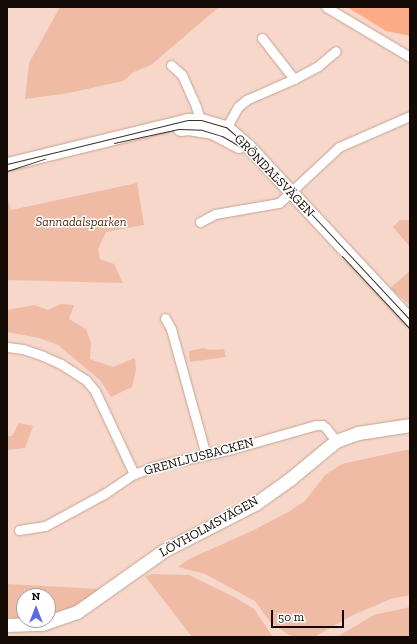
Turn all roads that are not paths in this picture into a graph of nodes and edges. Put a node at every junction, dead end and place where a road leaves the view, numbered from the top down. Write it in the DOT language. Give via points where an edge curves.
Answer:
graph roads {
  1 [pos="326,7"];
  2 [pos="262,38"];
  3 [pos="336,51"];
  4 [pos="410,57"];
  5 [pos="171,65"];
  6 [pos="294,79"];
  7 [pos="410,116"];
  8 [pos="202,125"];
  9 [pos="224,132"];
  10 [pos="7,164"];
  11 [pos="7,171"];
  12 [pos="289,194"];
  13 [pos="200,222"];
  14 [pos="166,318"];
  15 [pos="410,320"];
  16 [pos="410,329"];
  17 [pos="7,346"];
  18 [pos="410,425"];
  19 [pos="336,441"];
  20 [pos="206,455"];
  21 [pos="134,474"];
  22 [pos="19,530"];
  23 [pos="7,625"];
  1 -- 4 [label="street"];
  2 -- 6 [label="street"];
  3 -- 6 [label="street" via="318,66"];
  5 -- 8 [label="street" via="182,75"];
  6 -- 9 [label="street" via="246,100 238,107"];
  7 -- 12 [label="street" via="339,147"];
  8 -- 9 [label="street, GRÖNDALSVÄGEN"];
  8 -- 10 [label="street, GRÖNDALSVÄGEN" via="188,120"];
  8 -- 11 [label="street, GRÖNDALSVÄGEN" via="46,159"];
  9 -- 12 [label="street, GRÖNDALSVÄGEN" via="248,146"];
  12 -- 13 [label="street" via="279,203 214,214"];
  12 -- 15 [label="street, GRÖNDALSVÄGEN"];
  12 -- 16 [label="street, GRÖNDALSVÄGEN"];
  14 -- 20 [label="street"];
  17 -- 21 [label="street" via="43,356 86,380 95,391"];
  18 -- 19 [label="street, LÖVHOLMSVÄGEN" via="358,433"];
  19 -- 20 [label="street, GRENLJUSBACKEN" via="326,428 316,425"];
  19 -- 23 [label="street, LÖVHOLMSVÄGEN" via="255,504 163,551 77,612 42,624"];
  20 -- 21 [label="street, GRENLJUSBACKEN" via="156,466"];
  21 -- 22 [label="street, GRENLJUSBACKEN" via="104,494 45,526"];
}
